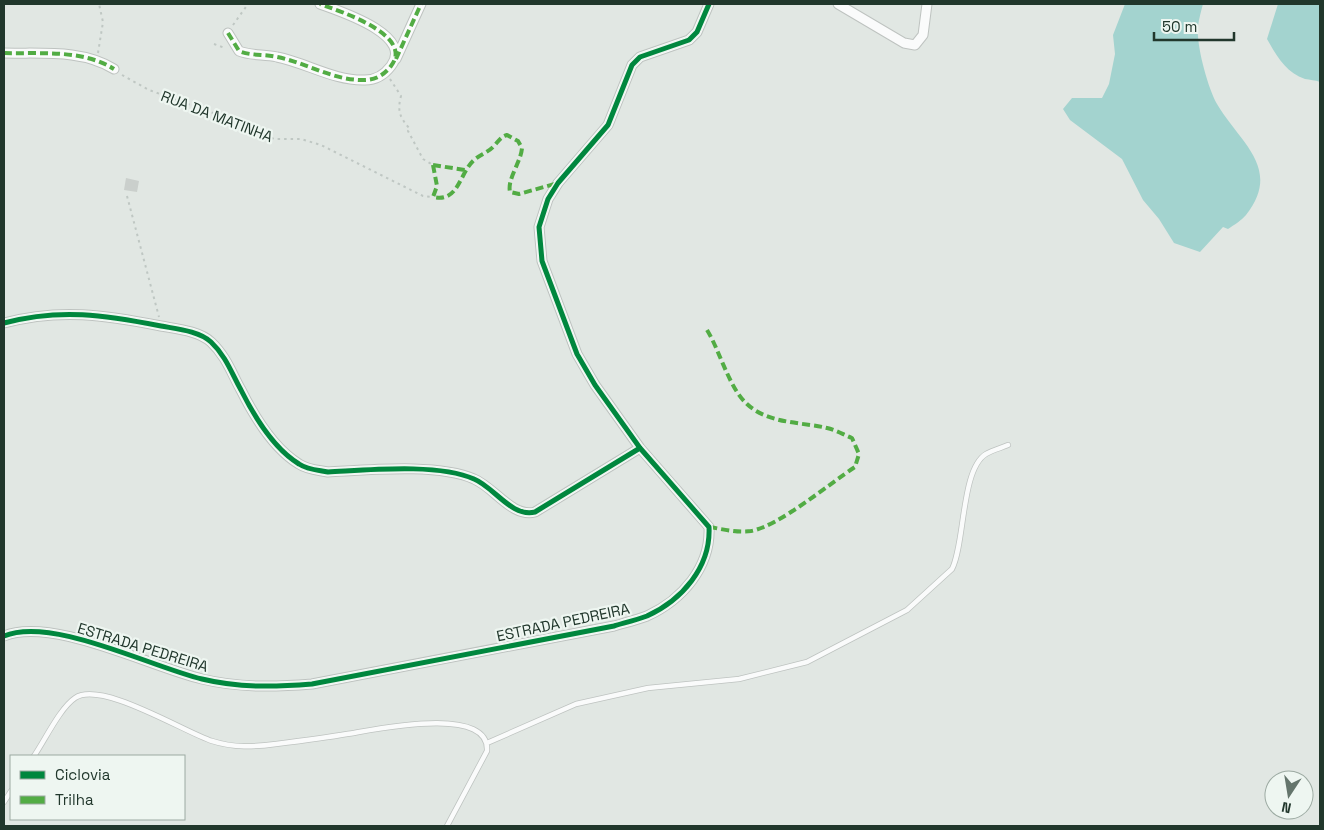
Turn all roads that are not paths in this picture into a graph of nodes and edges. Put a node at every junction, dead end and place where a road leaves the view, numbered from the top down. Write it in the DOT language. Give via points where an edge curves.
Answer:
graph roads {
  1 [pos="320,4"];
  2 [pos="421,4"];
  3 [pos="709,4"];
  4 [pos="838,4"];
  5 [pos="927,4"];
  6 [pos="228,33"];
  7 [pos="4,53"];
  8 [pos="393,63"];
  9 [pos="114,69"];
  10 [pos="4,322"];
  11 [pos="1008,445"];
  12 [pos="640,448"];
  13 [pos="4,636"];
  14 [pos="487,743"];
  15 [pos="35,755"];
  16 [pos="447,826"];
  1 -- 8 [label="street" via="366,23 389,38 395,50"];
  2 -- 8 [label="street"];
  3 -- 12 [label="street, ESTRADA PEDREIRA" via="697,32 689,40 640,57 632,65 608,125 558,183 548,199 539,227 542,261 577,354"];
  4 -- 5 [label="street" via="904,43 915,45 923,35"];
  6 -- 8 [label="street" via="239,51 276,56 350,80 375,79"];
  7 -- 9 [label="street" via="66,55 96,60"];
  10 -- 12 [label="street" via="65,313 101,315 188,331 210,341 226,360 241,392 278,446 299,465 328,472 429,470 456,473 474,479 513,508 528,514"];
  11 -- 14 [label="lane" via="985,455 976,464 961,519 957,560 952,569 907,610 807,662 739,680 648,688 576,704"];
  12 -- 13 [label="street, ESTRADA PEDREIRA" via="709,527 710,542 693,582 647,616 614,626 312,684 279,687 204,680 68,636 39,632"];
  14 -- 15 [label="lane" via="482,735 462,725 425,724 249,748 231,746 211,741 136,706 84,693 74,698 66,708"];
  14 -- 16 [label="lane" via="487,750"];
}
